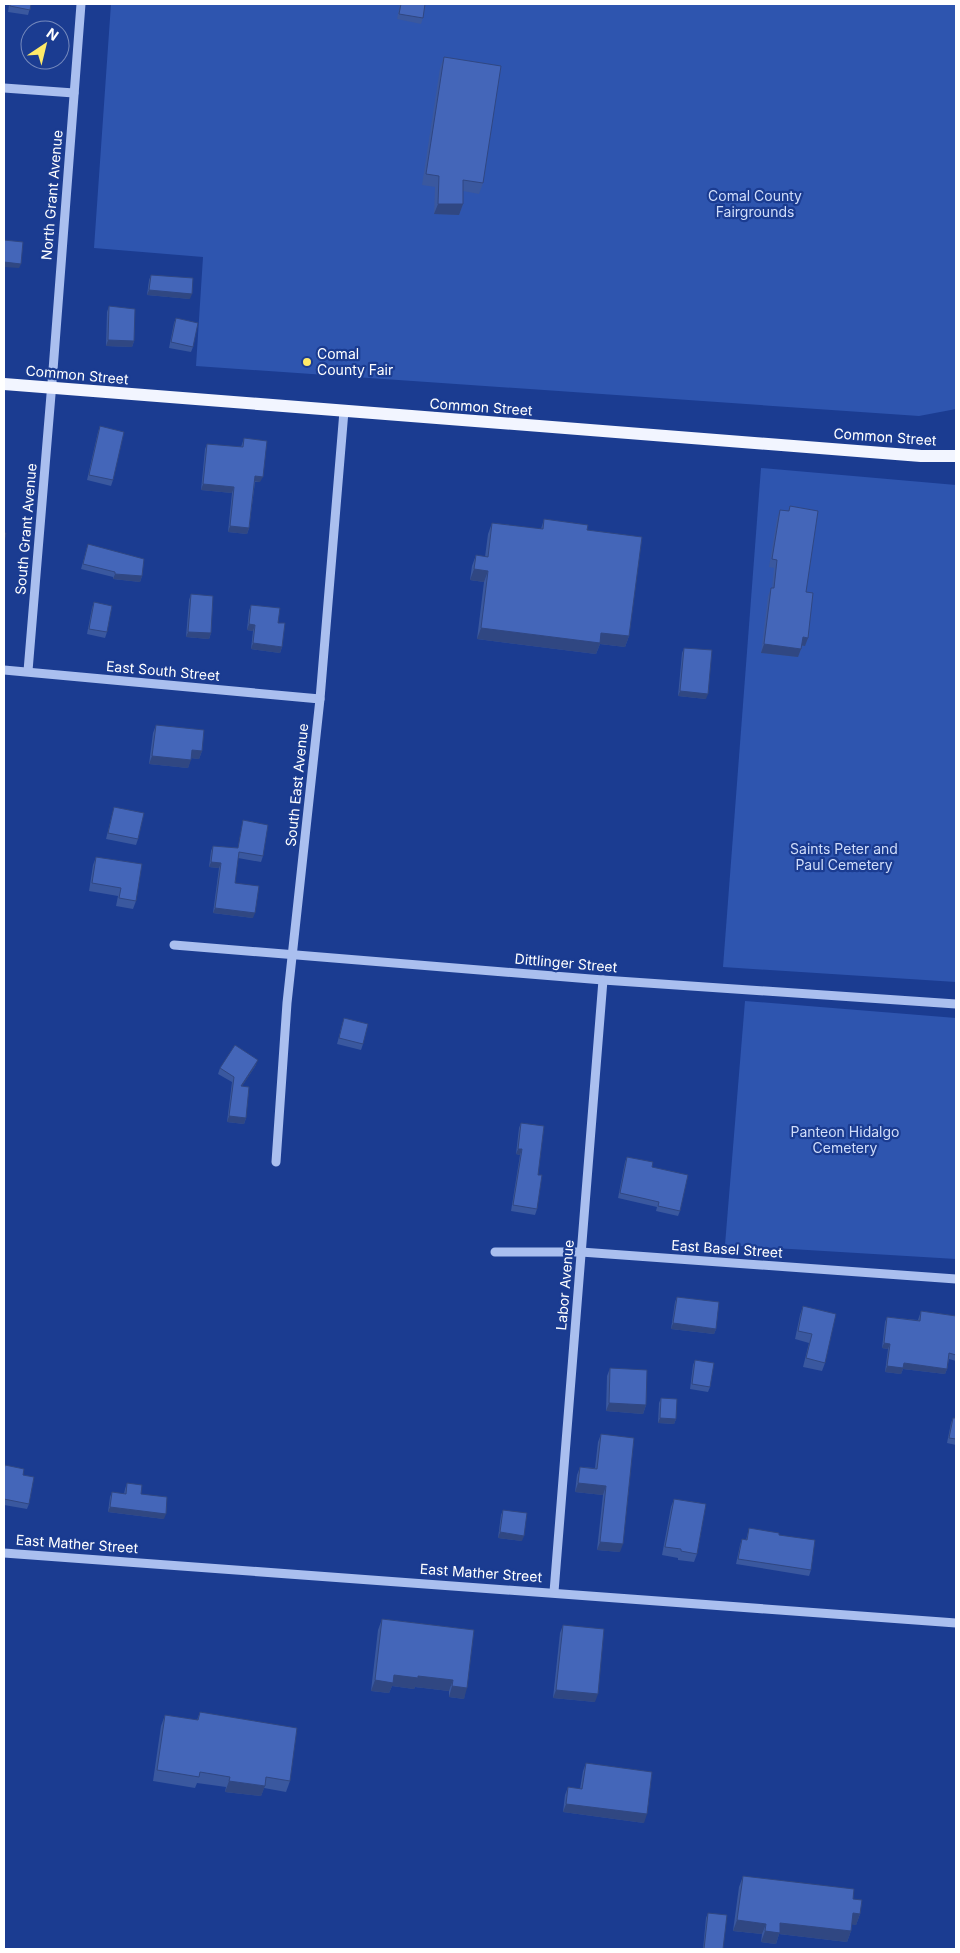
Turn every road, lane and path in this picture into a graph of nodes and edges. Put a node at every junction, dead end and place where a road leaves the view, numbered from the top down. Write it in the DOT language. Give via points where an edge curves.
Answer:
graph roads {
  1 [pos="80,4"];
  2 [pos="4,88"];
  3 [pos="74,93"];
  4 [pos="4,384"];
  5 [pos="53,389"];
  6 [pos="344,411"];
  7 [pos="956,456"];
  8 [pos="4,670"];
  9 [pos="28,671"];
  10 [pos="320,700"];
  11 [pos="174,945"];
  12 [pos="292,954"];
  13 [pos="603,980"];
  14 [pos="956,1004"];
  15 [pos="276,1162"];
  16 [pos="495,1252"];
  17 [pos="582,1252"];
  18 [pos="956,1279"];
  19 [pos="4,1553"];
  20 [pos="554,1592"];
  21 [pos="956,1622"];
  1 -- 3 [label="street, North Grant Avenue"];
  2 -- 3 [label="street"];
  3 -- 5 [label="street, North Grant Avenue"];
  4 -- 5 [label="main road, Common Street"];
  5 -- 6 [label="main road, Common Street"];
  5 -- 9 [label="street, South Grant Avenue"];
  6 -- 7 [label="main road, Common Street" via="921,456"];
  6 -- 10 [label="street, South East Avenue"];
  8 -- 9 [label="street, East South Street"];
  9 -- 10 [label="street, East South Street"];
  10 -- 12 [label="street, South East Avenue"];
  11 -- 12 [label="street, Dittlinger Street"];
  12 -- 13 [label="street, Dittlinger Street"];
  12 -- 15 [label="street, South East Avenue"];
  13 -- 14 [label="street, Dittlinger Street"];
  13 -- 17 [label="street, Labor Avenue"];
  16 -- 17 [label="street, East Basel Street"];
  17 -- 18 [label="street, East Basel Street"];
  17 -- 20 [label="street, Labor Avenue"];
  19 -- 20 [label="street, East Mather Street"];
  20 -- 21 [label="street, East Mather Street"];
}
